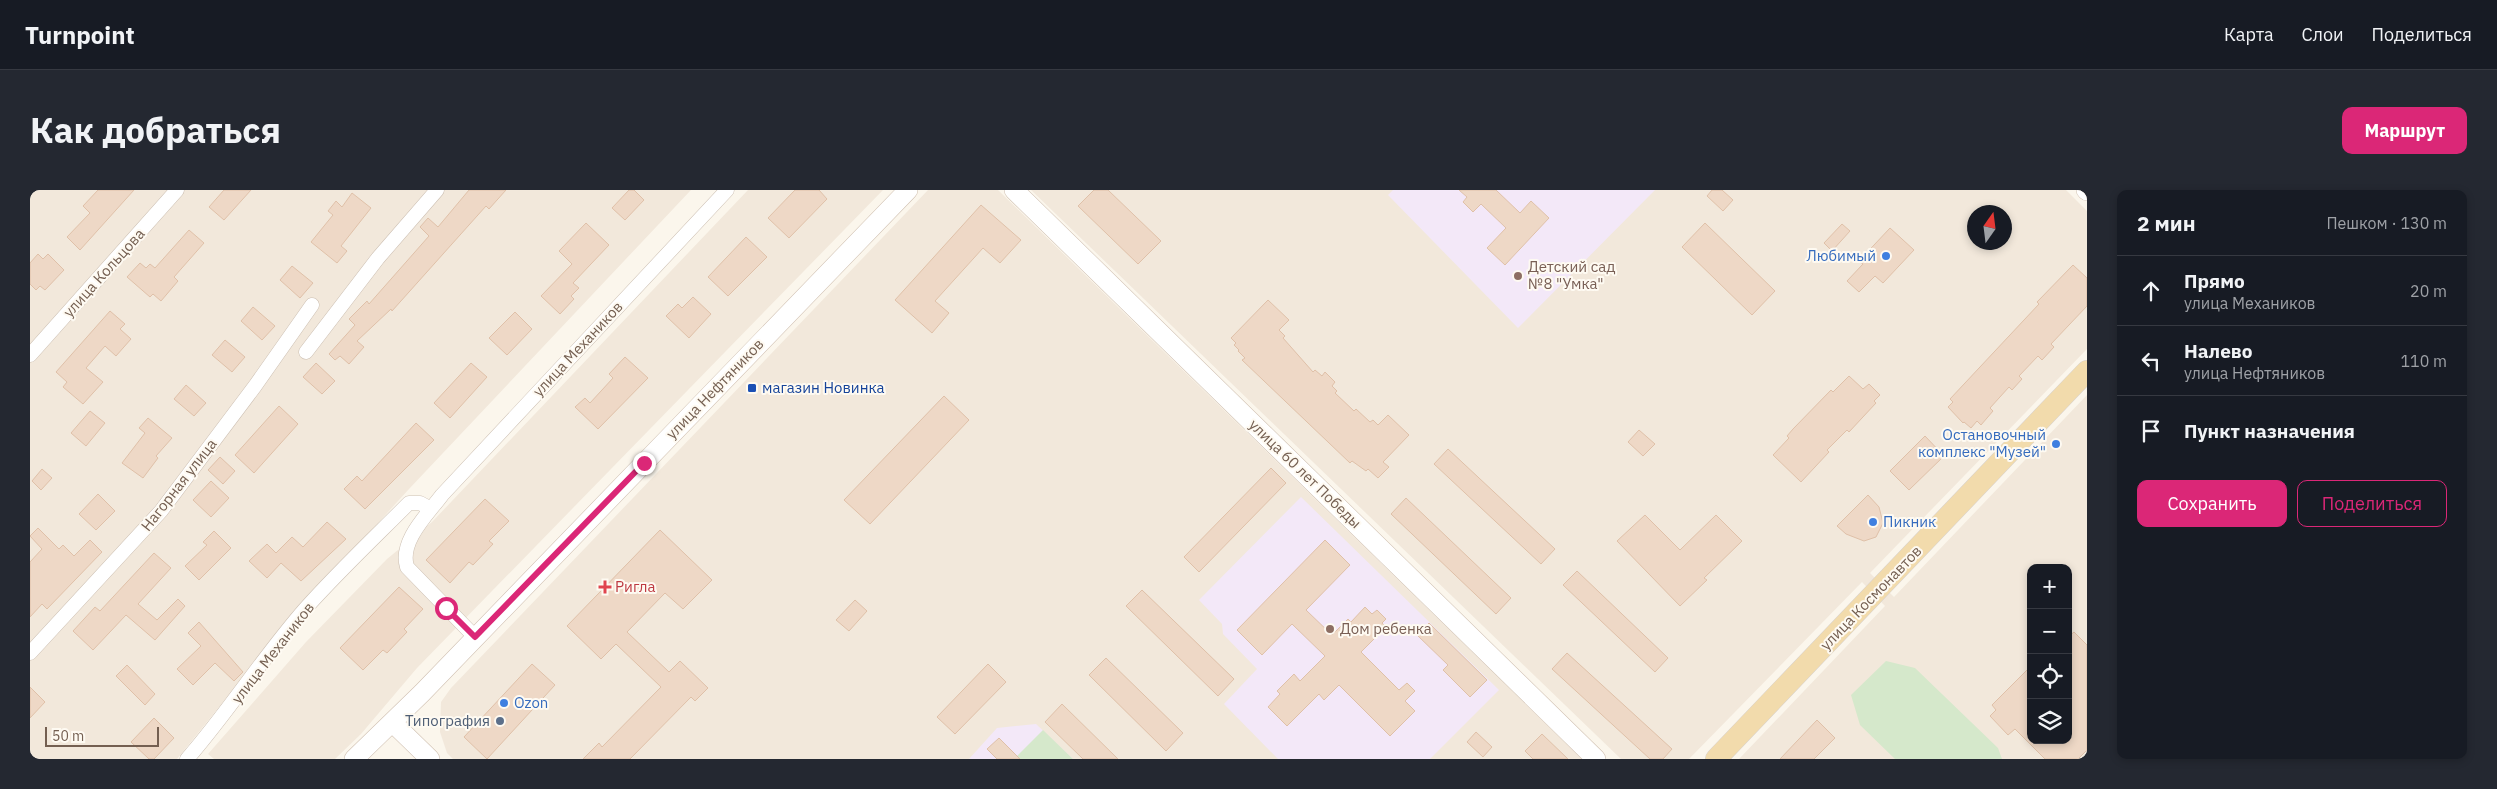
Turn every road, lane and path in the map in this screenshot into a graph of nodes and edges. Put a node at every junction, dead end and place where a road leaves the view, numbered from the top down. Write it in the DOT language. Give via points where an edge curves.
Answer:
graph roads {
  1 [pos="177,190"];
  2 [pos="437,190"];
  3 [pos="727,190"];
  4 [pos="908,190"];
  5 [pos="1014,190"];
  6 [pos="312,305"];
  7 [pos="306,352"];
  8 [pos="30,355"];
  9 [pos="2087,371"];
  10 [pos="431,510"];
  11 [pos="475,637"];
  12 [pos="30,653"];
  13 [pos="393,723"];
  14 [pos="187,759"];
  15 [pos="354,759"];
  16 [pos="430,759"];
  17 [pos="1596,759"];
  18 [pos="1716,759"];
  1 -- 8 [label="street, улица Кольцова"];
  2 -- 7 [label="street" via="378,258"];
  3 -- 10 [label="street, улица Механиков"];
  4 -- 11 [label="main road, улица Нефтяников"];
  5 -- 17 [label="main road, улица 60 лет Победы"];
  6 -- 12 [label="street, Нагорная улица" via="161,511"];
  9 -- 18 [label="main road, улица Космонавтов"];
  10 -- 11 [label="street, улица Механиков" via="405,551 407,567"];
  10 -- 14 [label="street, улица Механиков" via="420,503 409,503 353,560 305,609"];
  11 -- 13 [label="main road, улица Нефтяников"];
  13 -- 15 [label="main road, улица Нефтяников"];
  13 -- 16 [label="main road"];
}
